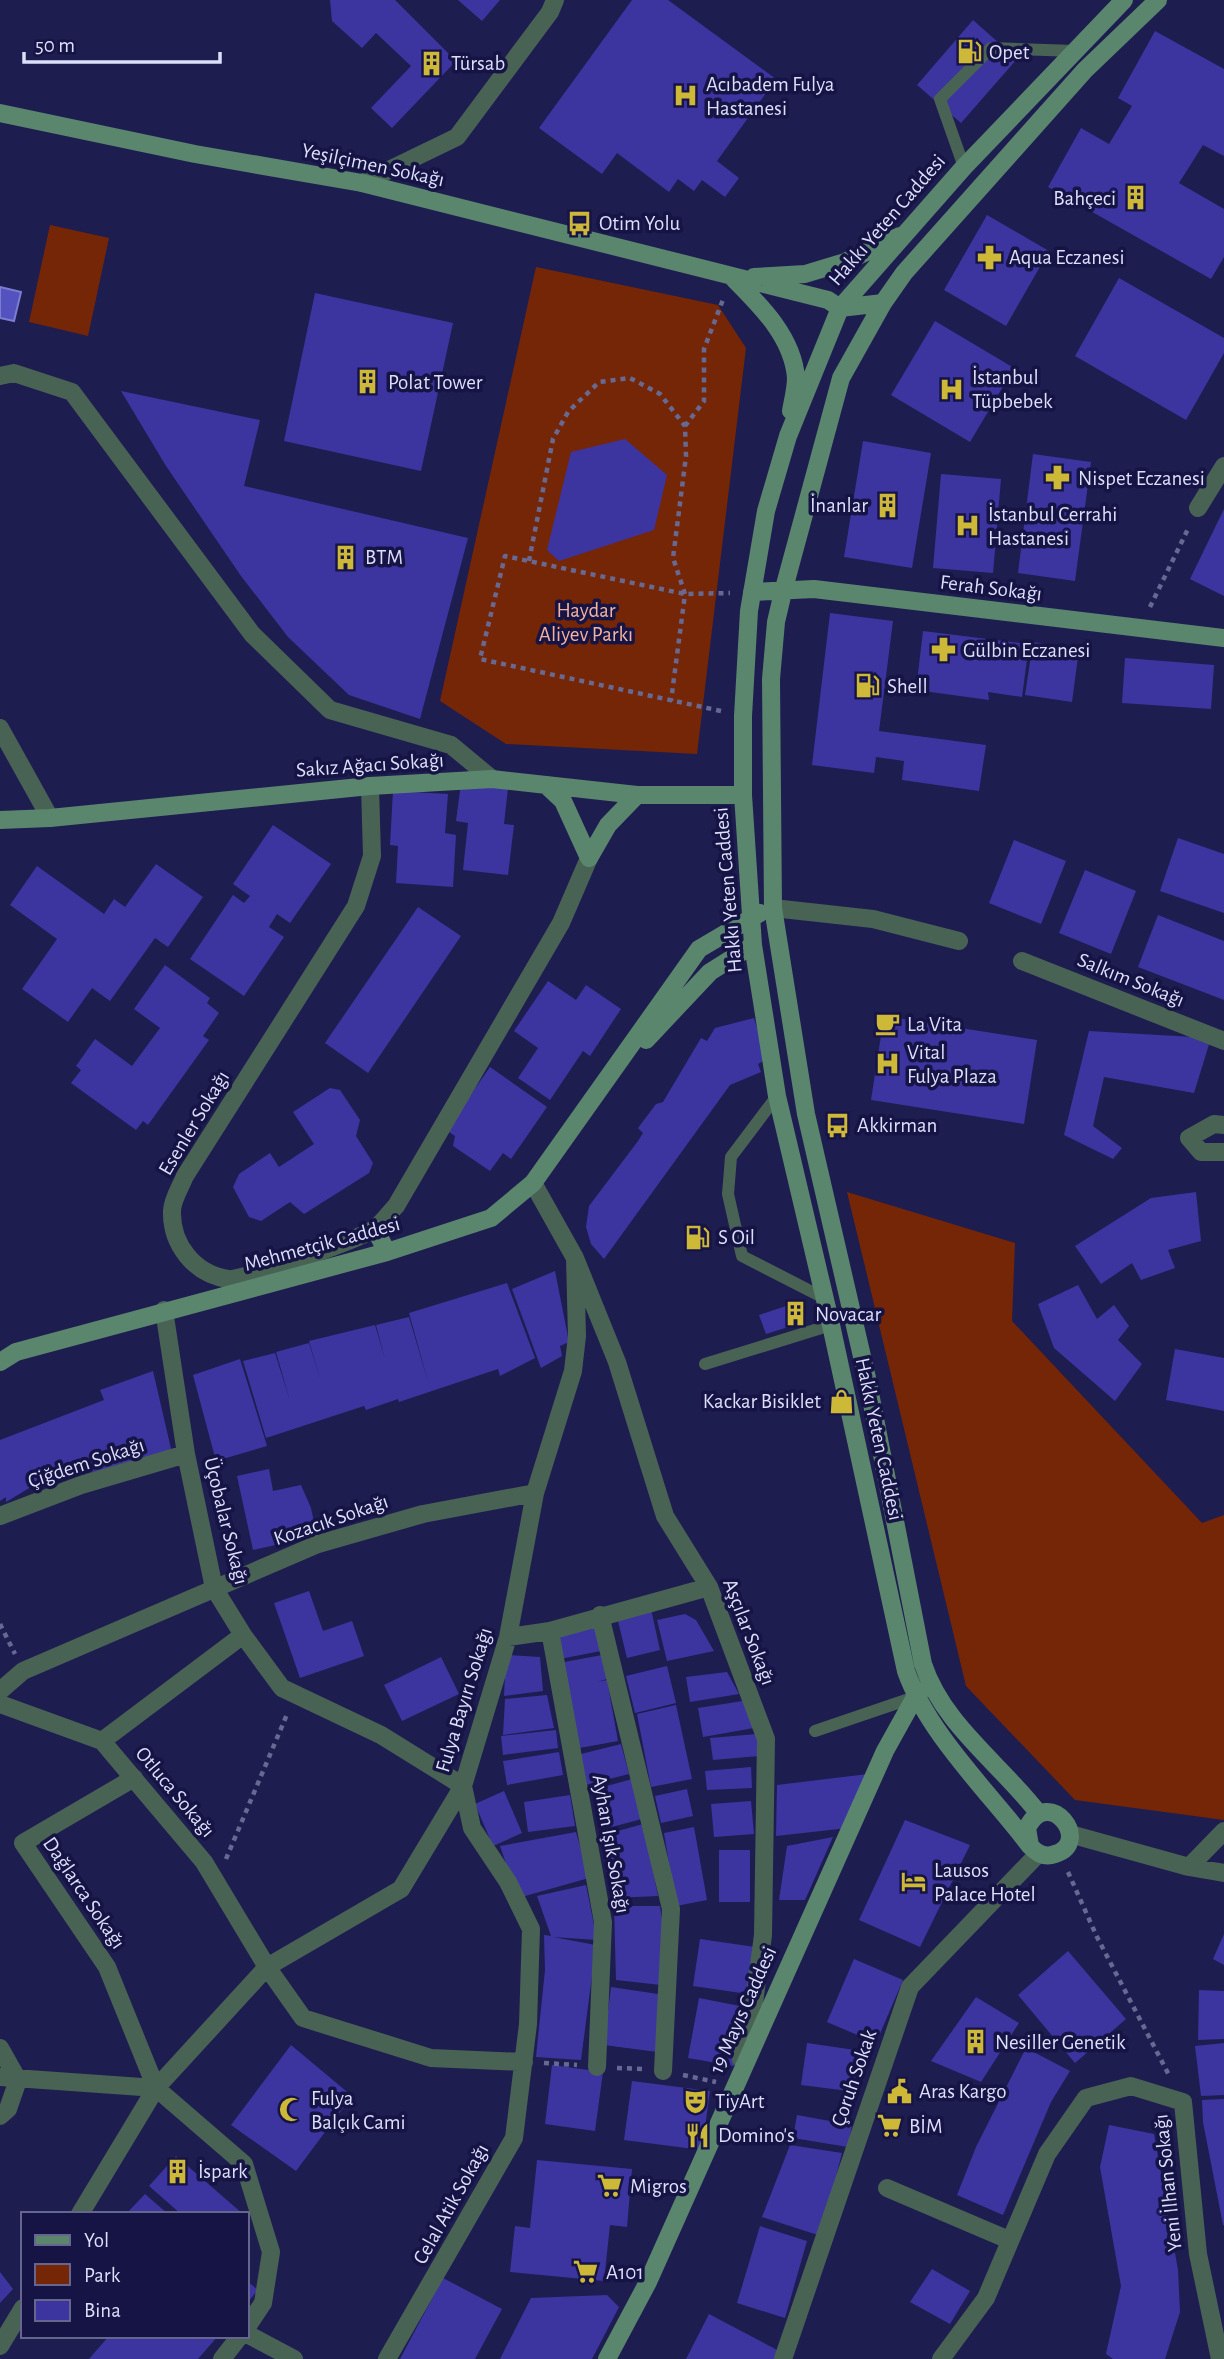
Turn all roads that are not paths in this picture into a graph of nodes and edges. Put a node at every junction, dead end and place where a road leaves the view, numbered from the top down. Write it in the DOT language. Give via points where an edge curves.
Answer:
graph roads {
  1 [pos="555,0"];
  2 [pos="1124,0"];
  3 [pos="1158,0"];
  4 [pos="1075,51"];
  5 [pos="0,113"];
  6 [pos="964,167"];
  7 [pos="362,183"];
  8 [pos="907,233"];
  9 [pos="733,278"];
  10 [pos="883,303"];
  11 [pos="840,308"];
  12 [pos="5,373"];
  13 [pos="788,436"];
  14 [pos="1222,474"];
  15 [pos="1198,508"];
  16 [pos="752,592"];
  17 [pos="783,592"];
  18 [pos="1224,638"];
  19 [pos="0,728"];
  20 [pos="492,779"];
  21 [pos="545,785"];
  22 [pos="370,786"];
  23 [pos="637,795"];
  24 [pos="743,795"];
  25 [pos="50,818"];
  26 [pos="0,820"];
  27 [pos="589,858"];
  28 [pos="773,908"];
  29 [pos="750,918"];
  30 [pos="959,941"];
  31 [pos="752,945"];
  32 [pos="1022,961"];
  33 [pos="1224,1041"];
  34 [pos="602,1087"];
  35 [pos="776,1096"];
  36 [pos="1224,1125"];
  37 [pos="1224,1152"];
  38 [pos="533,1183"];
  39 [pos="374,1229"];
  40 [pos="387,1252"];
  41 [pos="575,1258"];
  42 [pos="824,1298"];
  43 [pos="164,1310"];
  44 [pos="831,1325"];
  45 [pos="0,1362"];
  46 [pos="705,1364"];
  47 [pos="186,1454"];
  48 [pos="536,1493"];
  49 [pos="0,1516"];
  50 [pos="709,1587"];
  51 [pos="214,1588"];
  52 [pos="600,1615"];
  53 [pos="550,1631"];
  54 [pos="243,1635"];
  55 [pos="508,1637"];
  56 [pos="929,1685"];
  57 [pos="0,1691"];
  58 [pos="915,1697"];
  59 [pos="0,1704"];
  60 [pos="815,1731"];
  61 [pos="102,1741"];
  62 [pos="134,1778"];
  63 [pos="463,1786"];
  64 [pos="1039,1814"];
  65 [pos="1224,1831"];
  66 [pos="1070,1834"];
  67 [pos="1034,1850"];
  68 [pos="1189,1867"];
  69 [pos="1224,1873"];
  70 [pos="267,1967"];
  71 [pos="0,2048"];
  72 [pos="524,2062"];
  73 [pos="597,2067"];
  74 [pos="663,2071"];
  75 [pos="0,2077"];
  76 [pos="18,2080"];
  77 [pos="734,2086"];
  78 [pos="156,2088"];
  79 [pos="0,2116"];
  80 [pos="887,2188"];
  81 [pos="81,2212"];
  82 [pos="1009,2240"];
  83 [pos="21,2311"];
  84 [pos="248,2326"];
  85 [pos="248,2335"];
  86 [pos="238,2338"];
  87 [pos="0,2346"];
  88 [pos="222,2359"];
  89 [pos="294,2359"];
  90 [pos="387,2359"];
  91 [pos="607,2359"];
  92 [pos="783,2359"];
  93 [pos="941,2359"];
  94 [pos="1220,2359"];
  1 -- 7 [label="street" via="457,137"];
  2 -- 4 [label="main road, Hakkı Yeten Caddesi"];
  3 -- 10 [label="main road, Hakkı Yeten Caddesi" via="1085,70 904,273"];
  4 -- 6 [label="main road, Hakkı Yeten Caddesi"];
  4 -- 6 [label="lane" via="991,48 940,99"];
  5 -- 7 [label="main road, Yeşilçimen Sokağı"];
  6 -- 8 [label="main road, Hakkı Yeten Caddesi"];
  7 -- 9 [label="main road, Yeşilçimen Sokağı"];
  8 -- 9 [label="main road, Yeşilçimen Sokağı" via="845,262 805,274"];
  8 -- 11 [label="main road, Hakkı Yeten Caddesi"];
  9 -- 11 [label="main road, Yeşilçimen Sokağı" via="828,299"];
  9 -- 13 [label="main road" via="784,338 796,378"];
  10 -- 11 [label="main road"];
  10 -- 17 [label="main road, Hakkı Yeten Caddesi" via="841,378"];
  11 -- 13 [label="main road, Hakkı Yeten Caddesi"];
  12 -- 20 [label="street" via="72,391 253,634 331,710 450,745"];
  13 -- 16 [label="main road, Hakkı Yeten Caddesi" via="765,510"];
  14 -- 15 [label="street"];
  16 -- 17 [label="main road, Ferah Sokağı"];
  16 -- 24 [label="main road, Hakkı Yeten Caddesi"];
  17 -- 18 [label="main road, Ferah Sokağı" via="814,589"];
  17 -- 28 [label="main road, Hakkı Yeten Caddesi" via="771,679"];
  19 -- 25 [label="street"];
  20 -- 21 [label="main road, Sakız Ağacı Sokağı"];
  20 -- 22 [label="main road, Sakız Ağacı Sokağı"];
  21 -- 23 [label="main road, Sakız Ağacı Sokağı"];
  21 -- 27 [label="main road" via="563,801"];
  22 -- 25 [label="main road, Sakız Ağacı Sokağı"];
  22 -- 39 [label="street, Esenler Sokağı" via="372,856 356,906 185,1176 172,1208 174,1233 186,1256 205,1271 229,1280"];
  23 -- 24 [label="main road, Sakız Ağacı Sokağı"];
  23 -- 27 [label="main road" via="608,825"];
  24 -- 29 [label="main road, Hakkı Yeten Caddesi"];
  25 -- 26 [label="main road, Sakız Ağacı Sokağı"];
  27 -- 39 [label="street, Esenler Sokağı" via="561,923 396,1206"];
  28 -- 29 [label="main road, Mehmetçik Caddesi"];
  28 -- 30 [label="street" via="873,919"];
  28 -- 31 [label="main road"];
  28 -- 56 [label="main road, Hakkı Yeten Caddesi" via="806,1114 867,1378"];
  29 -- 31 [label="main road, Hakkı Yeten Caddesi"];
  29 -- 34 [label="main road, Mehmetçik Caddesi" via="699,949"];
  31 -- 34 [label="main road, Mehmetçik Caddesi" via="710,972"];
  31 -- 35 [label="main road, Hakkı Yeten Caddesi"];
  32 -- 33 [label="street, Salkım Sokağı"];
  34 -- 38 [label="main road, Mehmetçik Caddesi"];
  35 -- 42 [label="main road, Hakkı Yeten Caddesi"];
  35 -- 42 [label="lane" via="731,1157 728,1194 739,1244 742,1256"];
  36 -- 37 [label="street" via="1214,1124 1189,1139 1201,1152"];
  38 -- 40 [label="main road, Mehmetçik Caddesi" via="491,1218"];
  38 -- 41 [label="street, Aşçılar Sokağı"];
  39 -- 40 [label="main road"];
  40 -- 43 [label="main road, Mehmetçik Caddesi"];
  41 -- 48 [label="street, Fulya Bayırı Sokağı" via="573,1371"];
  41 -- 50 [label="street, Aşçılar Sokağı" via="617,1362 665,1516"];
  42 -- 44 [label="main road, Hakkı Yeten Caddesi"];
  43 -- 45 [label="main road, Mehmetçik Caddesi" via="16,1352"];
  43 -- 47 [label="street, Üçobalar Sokağı"];
  44 -- 46 [label="lane"];
  44 -- 58 [label="main road, Hakkı Yeten Caddesi"];
  47 -- 49 [label="street, Çiğdem Sokağı" via="81,1485"];
  47 -- 51 [label="street, Üçobalar Sokağı"];
  48 -- 51 [label="street, Kozacık Sokağı" via="423,1514 331,1540"];
  48 -- 55 [label="street, Fulya Bayırı Sokağı"];
  50 -- 52 [label="street"];
  50 -- 77 [label="street, Aşçılar Sokağı" via="766,1740 763,1935 751,2026"];
  51 -- 54 [label="street, Üçobalar Sokağı"];
  51 -- 57 [label="street, Kozacık Sokağı" via="23,1671"];
  52 -- 53 [label="street"];
  52 -- 74 [label="street" via="671,1909"];
  53 -- 55 [label="street"];
  53 -- 73 [label="street, Ayhan Işık Sokağı" via="603,1922"];
  54 -- 61 [label="street"];
  54 -- 63 [label="street, Üçobalar Sokağı" via="282,1688 381,1735"];
  55 -- 63 [label="street, Fulya Bayırı Sokağı"];
  56 -- 58 [label="main road, 19 Mayıs Caddesi"];
  56 -- 64 [label="main road, Hakkı Yeten Caddesi" via="961,1728"];
  58 -- 60 [label="lane"];
  58 -- 67 [label="main road, Hakkı Yeten Caddesi"];
  58 -- 77 [label="main road, 19 Mayıs Caddesi" via="885,1751"];
  59 -- 61 [label="street, Otluca Sokağı"];
  61 -- 62 [label="street, Otluca Sokağı"];
  62 -- 70 [label="street, Otluca Sokağı" via="204,1862"];
  62 -- 78 [label="street, Dağlarca Sokağı" via="23,1843 107,1967"];
  63 -- 70 [label="street, Fulya Bayırı Sokağı" via="401,1889"];
  63 -- 72 [label="street, Celal Atik Sokağı" via="472,1828 508,1882 531,1929"];
  64 -- 66 [label="main road, Hakkı Yeten Caddesi" via="1060,1815"];
  64 -- 67 [label="main road" via="1027,1828"];
  65 -- 68 [label="street"];
  66 -- 67 [label="main road" via="1059,1853 1049,1856"];
  66 -- 68 [label="street"];
  67 -- 92 [label="street, Çoruh Sokak" via="910,1987"];
  68 -- 69 [label="street"];
  70 -- 72 [label="street" via="303,2018 431,2058"];
  70 -- 78 [label="street, Fulya Bayırı Sokağı"];
  71 -- 76 [label="street"];
  72 -- 90 [label="street, Celal Atik Sokağı" via="514,2138"];
  75 -- 76 [label="street"];
  76 -- 78 [label="street"];
  76 -- 79 [label="street" via="8,2109"];
  77 -- 91 [label="main road, 19 Mayıs Caddesi" via="648,2282"];
  78 -- 81 [label="street, Fulya Bayırı Sokağı"];
  78 -- 84 [label="street" via="244,2164 271,2252 263,2303"];
  80 -- 82 [label="street"];
  82 -- 93 [label="street" via="986,2298"];
  82 -- 94 [label="street, Yeni İlhan Sokağı" via="1047,2154 1086,2098 1131,2086 1183,2102 1198,2254"];
  83 -- 87 [label="street"];
  85 -- 89 [label="street"];
  86 -- 88 [label="street"];
}
